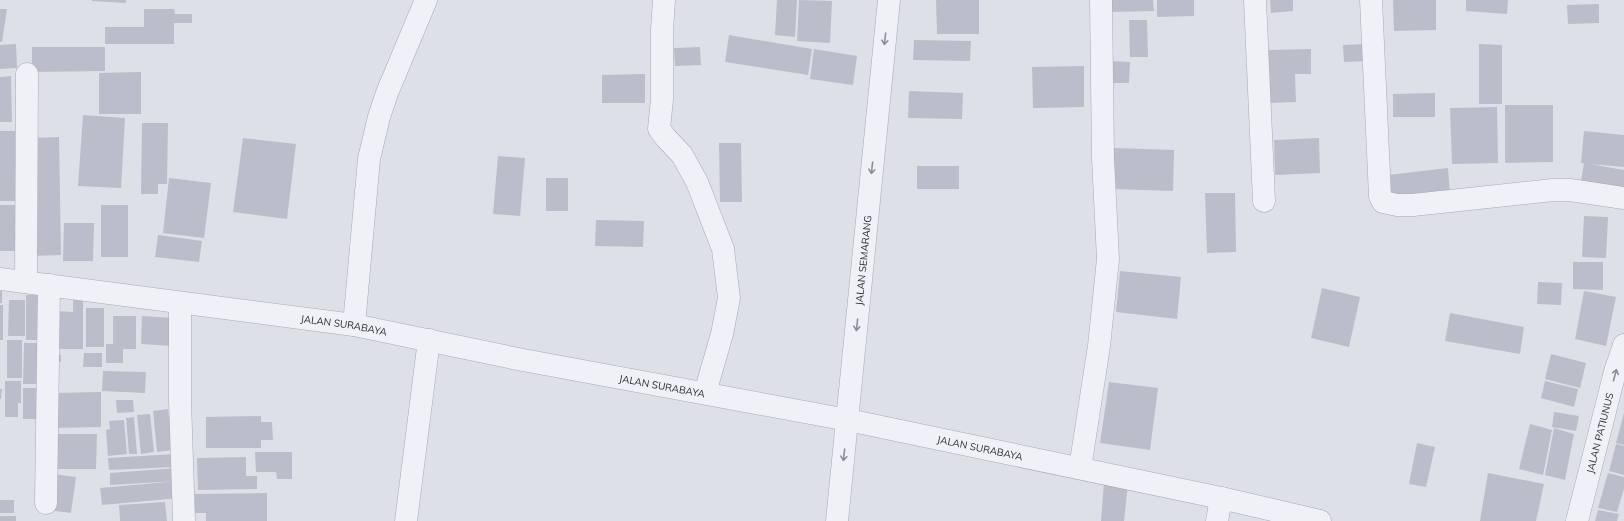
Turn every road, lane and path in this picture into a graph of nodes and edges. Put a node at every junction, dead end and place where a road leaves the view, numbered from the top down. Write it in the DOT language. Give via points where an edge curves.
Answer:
graph roads {
  1 [pos="426,0"];
  2 [pos="664,0"];
  3 [pos="889,0"];
  4 [pos="1101,0"];
  5 [pos="1255,0"];
  6 [pos="1371,0"];
  7 [pos="27,74"];
  8 [pos="1624,198"];
  9 [pos="1264,201"];
  10 [pos="0,279"];
  11 [pos="26,281"];
  12 [pos="49,285"];
  13 [pos="180,303"];
  14 [pos="354,325"];
  15 [pos="429,340"];
  16 [pos="1624,345"];
  17 [pos="706,393"];
  18 [pos="848,420"];
  19 [pos="1080,468"];
  20 [pos="1221,498"];
  21 [pos="46,503"];
  22 [pos="184,521"];
  23 [pos="406,521"];
  24 [pos="837,521"];
  25 [pos="1217,521"];
  26 [pos="1320,521"];
  27 [pos="1577,521"];
  1 -- 14 [label="street" via="387,93 369,159"];
  2 -- 17 [label="street" via="659,129 682,155 697,182 723,249 729,298"];
  3 -- 18 [label="street, JALAN SEMARANG, one-way"];
  4 -- 19 [label="street" via="1103,158 1108,259 1096,367"];
  5 -- 9 [label="street"];
  6 -- 8 [label="street" via="1380,196 1383,202 1413,205 1553,190"];
  7 -- 11 [label="street"];
  10 -- 11 [label="street, JALAN SURABAYA"];
  11 -- 12 [label="street, JALAN SURABAYA"];
  12 -- 13 [label="street, JALAN SURABAYA"];
  12 -- 21 [label="street"];
  13 -- 14 [label="street, JALAN SURABAYA"];
  13 -- 22 [label="street"];
  14 -- 15 [label="street, JALAN SURABAYA"];
  15 -- 17 [label="street, JALAN SURABAYA"];
  15 -- 23 [label="street"];
  27 -- 16 [label="street, JALAN PATIUNUS, one-way"];
  17 -- 18 [label="street, JALAN SURABAYA"];
  18 -- 19 [label="street, JALAN SURABAYA"];
  18 -- 24 [label="street, JALAN SEMARANG, one-way"];
  19 -- 20 [label="street, JALAN SURABAYA"];
  20 -- 25 [label="street"];
  20 -- 26 [label="street, JALAN SURABAYA"];
}
